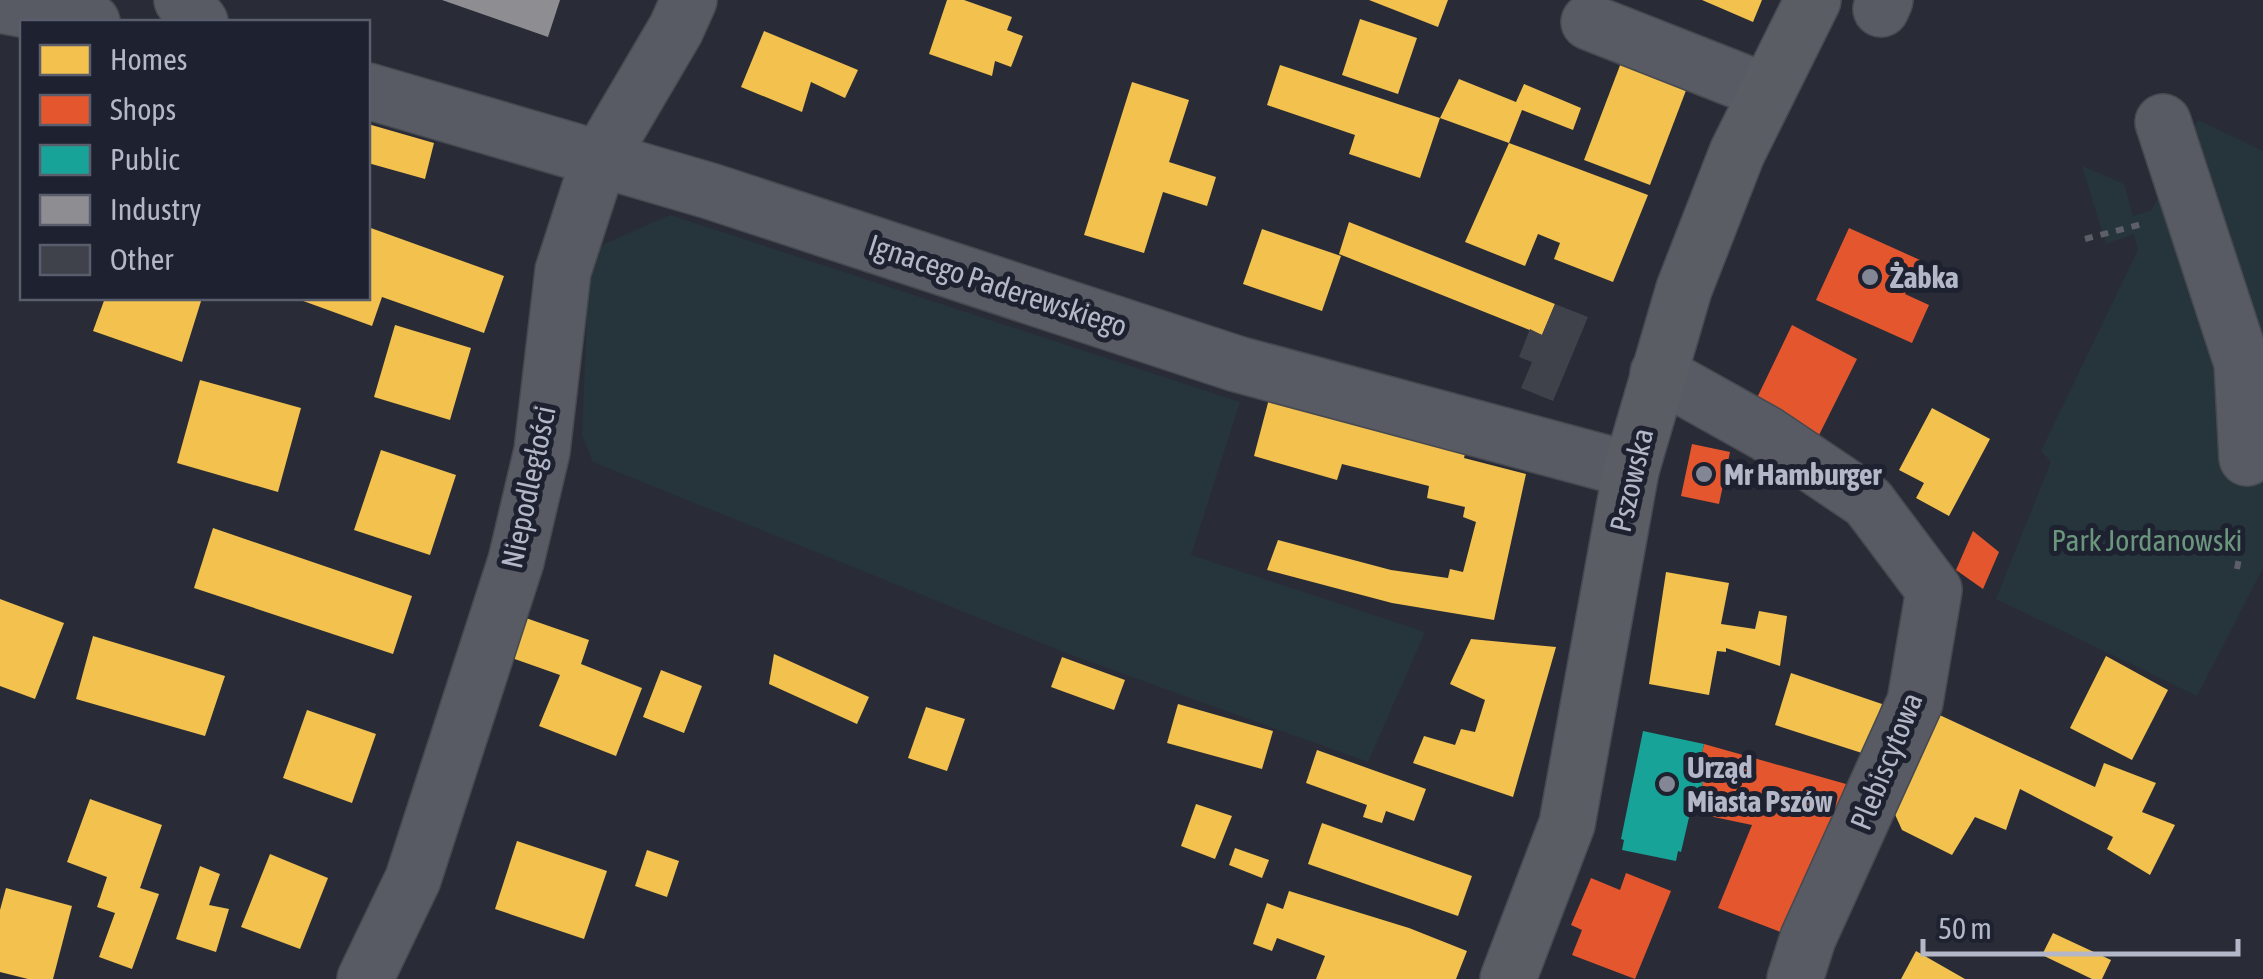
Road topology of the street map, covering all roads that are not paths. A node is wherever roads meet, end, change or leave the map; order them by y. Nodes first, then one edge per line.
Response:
1 (182, 0) edge
2 (688, 0) edge
3 (1813, 0) edge
4 (0, 4) edge
5 (82, 20) edge
6 (198, 20) edge
7 (1589, 22) dead end
8 (370, 92) edge
9 (1767, 92) junction
10 (2163, 122) dead end
11 (598, 160) junction
12 (1658, 373) junction
13 (2247, 458) dead end
14 (1631, 470) junction
15 (365, 979) edge
16 (1508, 979) edge
17 (1795, 979) edge

1 - 6 street
2 - 11 street, Niepodległości
3 - 9 main road, Pszowska
4 - 5 street
7 - 9 street
8 - 11 street, Ignacego Paderewskiego
9 - 12 main road, Pszowska
10 - 13 street
11 - 14 street, Ignacego Paderewskiego
11 - 15 street, Niepodległości
12 - 14 main road, Pszowska
12 - 17 street, Plebiscytowa
14 - 16 main road, Pszowska

